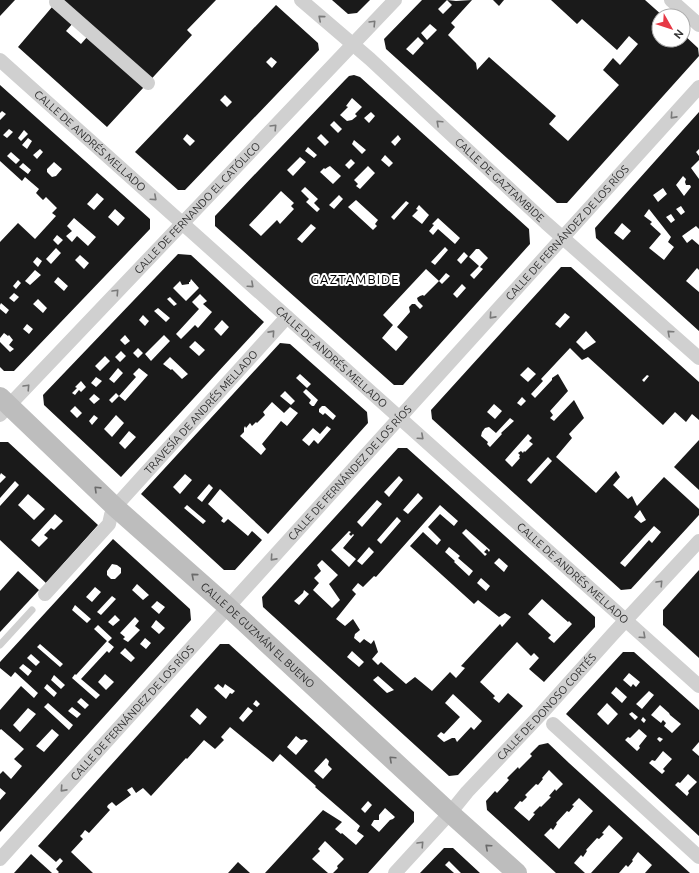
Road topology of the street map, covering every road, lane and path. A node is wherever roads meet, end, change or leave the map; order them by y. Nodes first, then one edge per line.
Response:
1 (301, 0) edge
2 (395, 0) edge
3 (671, 0) edge
4 (56, 2) dead end
5 (699, 25) edge
6 (352, 44) junction
7 (0, 60) edge
8 (148, 83) dead end
9 (699, 87) edge
10 (182, 223) junction
11 (563, 238) junction
12 (287, 317) junction
13 (699, 358) edge
14 (3, 406) edge
15 (400, 418) junction
16 (115, 507) junction
17 (699, 541) edge
18 (45, 594) dead end
19 (228, 607) junction
20 (32, 610) dead end
21 (626, 620) junction
22 (0, 645) edge
23 (699, 686) edge
24 (553, 724) dead end
25 (450, 813) junction
26 (699, 857) edge
27 (0, 859) edge
28 (395, 873) edge
29 (517, 873) edge

6 -> 1 street, CALLE DE GAZTAMBIDE
6 -> 2 street, CALLE DE FERNANDO EL CATÓLICO
3 - 5 street
4 - 8 street
10 -> 6 street, CALLE DE FERNANDO EL CATÓLICO
11 -> 6 street, CALLE DE GAZTAMBIDE
7 -> 10 street, CALLE DE ANDRÉS MELLADO
9 -> 11 street, CALLE DE FERNÁNDEZ DE LOS RÍOS
10 -> 12 street, CALLE DE ANDRÉS MELLADO
14 -> 10 street, CALLE DE FERNANDO EL CATÓLICO
13 -> 11 street, CALLE DE GAZTAMBIDE
11 -> 15 street, CALLE DE FERNÁNDEZ DE LOS RÍOS
12 - 15 street, CALLE DE ANDRÉS MELLADO
16 -> 12 street, TRAVESÍA DE ANDRÉS MELLADO
16 -> 14 street, CALLE DE GUZMÁN EL BUENO
15 -> 19 street, CALLE DE FERNÁNDEZ DE LOS RÍOS
15 -> 21 street, CALLE DE ANDRÉS MELLADO
16 - 18 street
19 -> 16 street, CALLE DE GUZMÁN EL BUENO
21 -> 17 street, CALLE DE DONOSO CORTÉS
25 -> 19 street, CALLE DE GUZMÁN EL BUENO
19 -> 27 street, CALLE DE FERNÁNDEZ DE LOS RÍOS
20 - 22 lane
21 -> 23 street, CALLE DE ANDRÉS MELLADO
21 - 25 street, CALLE DE DONOSO CORTÉS
24 - 26 street, CALLE DE DONOSO CORTÉS
28 -> 25 street, CALLE DE DONOSO CORTÉS
29 -> 25 street, CALLE DE GUZMÁN EL BUENO

